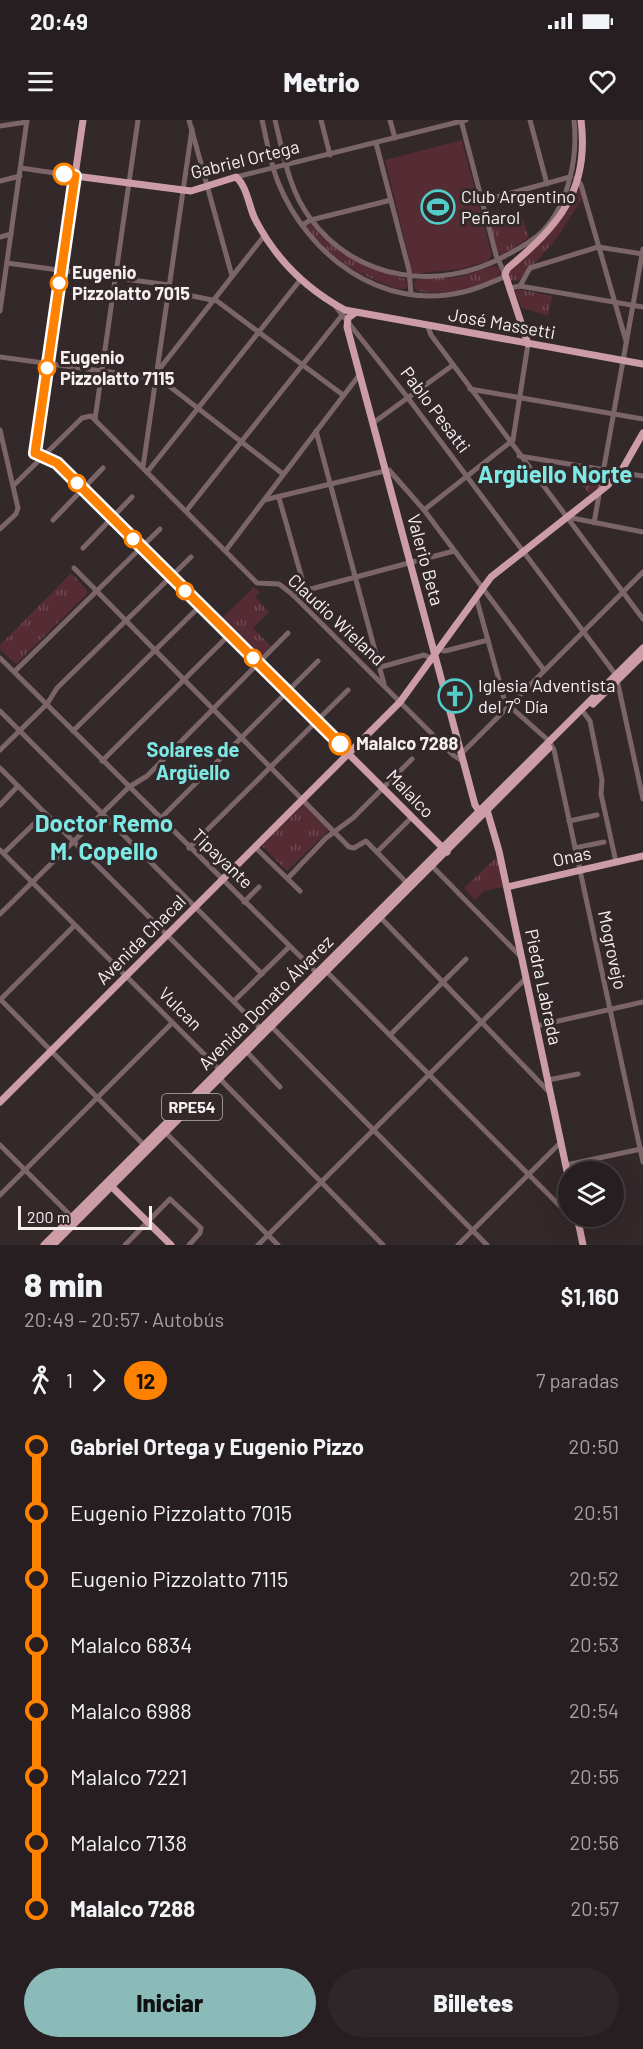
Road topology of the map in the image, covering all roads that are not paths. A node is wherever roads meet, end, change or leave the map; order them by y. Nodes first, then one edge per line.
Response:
1 (83, 120) edge
2 (138, 120) edge
3 (189, 120) edge
4 (262, 120) edge
5 (275, 120) edge
6 (321, 120) edge
7 (390, 120) edge
8 (462, 120) edge
9 (530, 120) edge
10 (574, 120) edge
11 (581, 120) edge
12 (18, 121) edge
13 (27, 121) edge
14 (0, 126) edge
15 (192, 129) junction
16 (395, 138) junction
17 (376, 143) junction
18 (330, 155) junction
19 (286, 165) junction
20 (21, 168) junction
21 (274, 168) junction
22 (20, 176) junction
23 (75, 176) junction
24 (236, 177) junction
25 (574, 177) junction
26 (0, 181) edge
27 (129, 183) junction
28 (547, 183) junction
29 (206, 186) junction
30 (183, 190) junction
31 (392, 200) junction
32 (482, 201) junction
33 (311, 220) junction
34 (302, 225) junction
35 (11, 234) junction
36 (264, 236) junction
37 (0, 237) edge
38 (598, 247) junction
39 (643, 252) edge
40 (498, 260) junction
41 (7, 263) junction
42 (62, 270) junction
43 (506, 275) junction
44 (232, 276) junction
45 (410, 277) junction
46 (115, 278) junction
47 (301, 279) junction
48 (520, 286) junction
49 (169, 288) junction
50 (510, 288) junction
51 (1, 292) edge
52 (411, 294) junction
53 (214, 300) junction
54 (615, 302) junction
55 (333, 303) junction
56 (633, 305) junction
57 (643, 307) edge
58 (0, 312) edge
59 (355, 313) junction
60 (345, 317) junction
61 (428, 327) junction
62 (259, 331) junction
63 (626, 342) junction
64 (528, 344) junction
65 (0, 357) edge
66 (623, 361) junction
67 (48, 363) junction
68 (453, 364) junction
69 (643, 364) edge
70 (303, 365) junction
71 (102, 370) junction
72 (360, 374) junction
73 (156, 375) junction
74 (470, 389) junction
75 (343, 395) junction
76 (408, 398) junction
77 (520, 398) junction
78 (198, 409) junction
79 (613, 413) junction
80 (95, 419) junction
81 (643, 419) edge
82 (373, 423) junction
83 (0, 430) edge
84 (316, 431) junction
85 (643, 433) edge
86 (241, 442) junction
87 (510, 443) junction
88 (35, 448) junction
89 (44, 456) junction
90 (519, 456) junction
91 (31, 468) junction
92 (103, 468) dead end
93 (385, 468) junction
94 (145, 469) junction
95 (603, 470) junction
96 (619, 472) junction
97 (283, 474) junction
98 (643, 476) edge
99 (466, 477) junction
100 (332, 483) junction
101 (14, 485) junction
102 (83, 490) junction
103 (601, 491) junction
104 (132, 497) dead end
105 (279, 498) junction
106 (264, 500) junction
107 (187, 510) junction
108 (424, 510) junction
109 (566, 516) junction
110 (111, 518) junction
111 (53, 520) dead end
112 (594, 523) junction
113 (0, 529) edge
114 (160, 529) dead end
115 (643, 532) edge
116 (141, 547) junction
117 (82, 548) dead end
118 (226, 549) junction
119 (454, 551) junction
120 (522, 551) junction
121 (191, 557) dead end
122 (410, 562) junction
123 (74, 568) dead end
124 (643, 572) edge
125 (171, 576) junction
126 (357, 576) junction
127 (482, 588) junction
128 (305, 589) junction
129 (96, 591) junction
130 (622, 592) junction
131 (292, 594) junction
132 (476, 597) junction
133 (200, 606) junction
134 (643, 619) edge
135 (126, 621) junction
136 (582, 632) junction
137 (288, 633) dead end
138 (229, 635) junction
139 (488, 640) junction
140 (643, 648) edge
141 (155, 651) junction
142 (434, 653) junction
143 (643, 656) edge
144 (0, 658) edge
145 (318, 661) dead end
146 (258, 664) junction
147 (381, 667) junction
148 (544, 670) junction
149 (14, 672) junction
150 (617, 677) junction
151 (184, 680) junction
152 (384, 686) junction
153 (348, 690) dead end
154 (287, 692) junction
155 (400, 702) junction
156 (47, 704) junction
157 (508, 706) junction
158 (212, 709) junction
159 (0, 711) edge
160 (584, 713) junction
161 (317, 722) junction
162 (20, 731) junction
163 (73, 731) junction
164 (241, 739) junction
165 (551, 743) junction
166 (0, 750) edge
167 (350, 753) junction
168 (462, 753) junction
169 (412, 759) dead end
170 (102, 761) junction
171 (464, 762) junction
172 (0, 768) edge
173 (271, 769) junction
174 (18, 786) junction
175 (129, 787) junction
176 (383, 788) junction
177 (643, 799) edge
178 (303, 800) junction
179 (0, 805) edge
180 (484, 812) junction
181 (45, 813) junction
182 (102, 813) junction
183 (597, 815) dead end
184 (411, 818) junction
185 (160, 819) junction
186 (569, 821) junction
187 (333, 831) junction
188 (72, 840) junction
189 (604, 842) dead end
190 (189, 848) junction
191 (255, 848) junction
192 (574, 848) junction
193 (445, 850) junction
194 (2, 852) edge
195 (377, 852) junction
196 (643, 856) edge
197 (616, 862) junction
198 (431, 865) junction
199 (580, 870) junction
200 (288, 878) junction
201 (222, 880) junction
202 (31, 882) junction
203 (408, 884) junction
204 (507, 886) junction
205 (260, 887) dead end
206 (300, 891) dead end
207 (244, 902) junction
208 (196, 906) junction
209 (0, 914) edge
210 (379, 917) junction
211 (74, 926) junction
212 (166, 935) junction
213 (289, 947) junction
214 (522, 958) junction
215 (466, 959) dead end
216 (326, 970) junction
217 (262, 974) junction
218 (125, 976) junction
219 (320, 976) junction
220 (526, 978) junction
221 (442, 982) junction
222 (0, 999) edge
223 (234, 1001) junction
224 (643, 1002) edge
225 (610, 1009) junction
226 (481, 1022) junction
227 (172, 1023) junction
228 (270, 1025) junction
229 (536, 1026) junction
230 (261, 1029) junction
231 (390, 1035) junction
232 (51, 1050) junction
233 (247, 1052) junction
234 (220, 1074) junction
235 (578, 1074) dead end
236 (429, 1075) junction
237 (548, 1080) junction
238 (280, 1087) dead end
239 (551, 1094) junction
240 (98, 1097) junction
241 (0, 1102) edge
242 (373, 1130) junction
243 (166, 1132) junction
244 (561, 1142) junction
245 (0, 1145) edge
246 (144, 1145) junction
247 (642, 1149) edge
248 (565, 1161) edge
249 (585, 1161) edge
250 (643, 1162) edge
251 (25, 1170) junction
252 (528, 1175) junction
253 (321, 1182) junction
254 (109, 1184) junction
255 (0, 1195) edge
256 (558, 1204) edge
257 (75, 1219) junction
258 (147, 1221) junction
259 (579, 1227) edge
260 (473, 1230) junction
261 (268, 1235) junction
262 (57, 1243) edge
263 (44, 1245) edge
264 (125, 1245) edge
265 (171, 1245) edge
266 (189, 1245) edge
267 (258, 1245) edge
268 (278, 1245) edge
269 (383, 1245) edge
270 (458, 1245) edge
271 (487, 1245) edge
272 (583, 1245) edge

1 - 23 main road
2 - 27 street
3 - 15 street
4 - 21 street
5 - 19 street
6 - 18 street
7 - 16 street
8 - 16 street, Gabriel Ortega
8 - 32 street
9 - 28 street
10 - 25 street
11 - 25 main road
12 - 13 street
12 - 14 street
13 - 20 street
15 - 29 street
15 - 30 street
16 - 17 street, Gabriel Ortega
17 - 18 street, Gabriel Ortega
17 - 31 street
18 - 19 street, Gabriel Ortega
19 - 21 street, Gabriel Ortega
19 - 33 street
20 - 22 street
20 - 23 street, Gabriel Ortega
21 - 24 street, Gabriel Ortega
21 - 34 street
22 - 26 street
22 - 35 street
23 - 27 main road, Gabriel Ortega
23 - 42 main road
24 - 29 main road, Gabriel Ortega
24 - 36 main road, Pablo Pesatti
25 - 28 street
25 - 38 street
25 - 40 street
25 - 43 main road
27 - 30 main road, Gabriel Ortega
27 - 46 street
28 - 32 street
29 - 30 main road, Gabriel Ortega
29 - 44 street
30 - 49 street
31 - 33 street
31 - 45 street
32 - 40 street
33 - 34 street
33 - 45 street
34 - 52 street
35 - 37 street
35 - 41 street
36 - 44 street
36 - 47 main road, Pablo Pesatti
38 - 39 street
38 - 48 street
38 - 54 street
39 - 56 street
40 - 43 street
40 - 45 street
41 - 42 street
41 - 51 street
42 - 46 street
42 - 67 main road
43 - 50 main road
43 - 52 street
44 - 53 street
45 - 52 street
46 - 49 street
46 - 71 street
47 - 55 main road, Pablo Pesatti
47 - 62 street
48 - 50 street
48 - 54 street
49 - 53 street
49 - 73 street
50 - 64 main road
51 - 58 street
53 - 62 street
53 - 73 street
54 - 56 street
54 - 63 street
55 - 59 main road, Pablo Pesatti
55 - 60 street, Pablo Pesatti
56 - 57 street
56 - 63 street
59 - 60 main road
59 - 61 main road, José Massetti
60 - 70 street
60 - 72 main road, Valerio Beta
60 - 76 street, Pablo Pesatti
61 - 64 main road, José Massetti
61 - 68 street
62 - 70 street
62 - 78 street
63 - 66 street
64 - 66 main road, José Massetti
64 - 77 street
65 - 67 street
66 - 69 main road, José Massetti
66 - 79 street
67 - 71 street
67 - 88 main road
68 - 74 street
68 - 76 street
70 - 75 street
70 - 86 street
71 - 73 street
71 - 80 street
72 - 75 street
72 - 82 main road, Valerio Beta
73 - 78 street
73 - 94 street
74 - 77 street
74 - 87 street
75 - 84 street
76 - 82 street
76 - 99 street, Pablo Pesatti
77 - 79 street
77 - 87 street
78 - 86 street
78 - 94 street
79 - 81 street
79 - 95 street
80 - 89 street
80 - 94 street, Claudio Wieland
82 - 93 main road, Valerio Beta
83 - 101 street
84 - 97 street
84 - 100 street
85 - 96 main road, Avenida Chacal
86 - 97 street
86 - 107 street
87 - 90 street
87 - 99 street
88 - 89 main road, Malalco
88 - 91 street
89 - 91 street
89 - 102 main road, Malalco
90 - 95 street
90 - 109 street
91 - 101 street
92 - 102 street
93 - 100 street
93 - 108 street
93 - 122 main road, Valerio Beta
94 - 107 street, Claudio Wieland
95 - 96 street
95 - 103 street
96 - 98 street
96 - 103 main road, Avenida Chacal
97 - 106 street
99 - 108 street
99 - 120 street, Pablo Pesatti
100 - 105 street
100 - 126 street
101 - 113 street
102 - 110 main road, Malalco
102 - 111 street
103 - 109 main road, Avenida Chacal
103 - 112 street
104 - 110 street
105 - 106 street
105 - 128 street
106 - 118 street
107 - 118 street, Claudio Wieland
108 - 119 street
109 - 112 street
109 - 120 main road, Avenida Chacal
109 - 130 street
110 - 116 main road, Malalco
110 - 117 street
112 - 115 street
114 - 116 street
116 - 125 main road, Malalco
116 - 129 street
118 - 131 street, Claudio Wieland
119 - 122 street
119 - 127 street
120 - 127 main road, Avenida Chacal
120 - 136 street, Pablo Pesatti
121 - 125 street
122 - 126 street
122 - 142 main road, Valerio Beta
123 - 129 street
124 - 130 street
125 - 133 main road, Malalco
125 - 135 street
126 - 128 street
126 - 147 street
127 - 132 main road, Avenida Chacal
127 - 148 street
128 - 131 street
129 - 135 street
129 - 149 street
130 - 134 street
130 - 136 street
131 - 152 street, Claudio Wieland
132 - 139 street
132 - 142 main road, Avenida Chacal
133 - 138 main road, Malalco
133 - 141 street
135 - 141 street
135 - 156 street
136 - 148 street
136 - 150 street, Pablo Pesatti
137 - 146 street
138 - 146 main road, Malalco
138 - 151 street
139 - 142 street
139 - 157 street
140 - 150 main road, Avenida Donato Álvarez / RPE54
141 - 151 street
141 - 163 street
142 - 147 street
142 - 155 main road, Avenida Chacal
142 - 168 main road, Valerio Beta
143 - 150 main road, Avenida Donato Álvarez / RPE54
144 - 149 street, Tipayante
145 - 154 street
146 - 154 main road, Malalco
146 - 158 street
147 - 152 street
148 - 157 street
149 - 156 street, Tipayante
150 - 160 main road, Avenida Donato Álvarez / RPE54
150 - 165 main road, Avenida Donato Álvarez / RPE54
150 - 177 street
151 - 158 street
151 - 170 street
152 - 155 street, Claudio Wieland
153 - 161 street
154 - 161 main road, Malalco
154 - 164 street
155 - 167 main road, Avenida Chacal
155 - 171 street, Claudio Wieland
156 - 162 street
156 - 163 street, Tipayante
157 - 165 street
157 - 168 street
158 - 164 street
158 - 175 street
159 - 162 street
160 - 165 main road, Avenida Donato Álvarez / RPE54
160 - 197 street
161 - 167 main road, Malalco
161 - 173 street
162 - 166 street
162 - 182 street
163 - 170 street, Tipayante
164 - 173 street
164 - 185 street
165 - 180 main road, Avenida Donato Álvarez / RPE54
165 - 186 street, Mogrovejo
167 - 176 main road, Malalco
167 - 178 main road, Avenida Chacal
168 - 171 main road, Valerio Beta
169 - 176 street
170 - 175 street, Tipayante
171 - 180 main road, Valerio Beta
172 - 174 street
173 - 178 street
173 - 190 street
174 - 179 street
174 - 181 street
175 - 182 street
175 - 185 street, Tipayante
176 - 184 main road, Malalco
176 - 187 street
178 - 187 street
178 - 191 main road, Avenida Chacal
180 - 193 main road, Avenida Donato Álvarez / RPE54
180 - 204 main road, Piedra Labrada
181 - 188 street
181 - 194 street
182 - 188 street
182 - 208 street
183 - 186 street
184 - 193 main road, Malalco
184 - 195 street
185 - 190 street, Tipayante
186 - 192 street, Mogrovejo
187 - 195 street
187 - 200 street
188 - 202 street
188 - 212 street
189 - 192 street
190 - 201 street, Tipayante
191 - 200 street
191 - 201 main road, Avenida Chacal
192 - 199 street, Mogrovejo
193 - 198 main road, Avenida Donato Álvarez / RPE54
194 - 202 street, Vulcan
195 - 203 street
196 - 197 main road, Onas
197 - 199 main road, Onas
198 - 203 main road, Avenida Donato Álvarez / RPE54
198 - 210 main road, Avenida Donato Álvarez / RPE54
198 - 214 street
199 - 204 main road, Onas
199 - 225 street, Mogrovejo
200 - 206 street
201 - 207 street, Tipayante
201 - 208 main road, Avenida Chacal
202 - 209 street
202 - 211 street, Vulcan
203 - 210 main road, Avenida Donato Álvarez / RPE54
204 - 214 main road, Piedra Labrada
205 - 207 street
207 - 213 street, Tipayante
208 - 212 main road, Avenida Chacal
208 - 217 street
210 - 216 main road, Avenida Donato Álvarez / RPE54
210 - 221 street
211 - 218 street, Vulcan
211 - 222 street
212 - 218 main road, Avenida Chacal
212 - 223 street
213 - 217 street
213 - 219 street, Tipayante
214 - 220 main road, Piedra Labrada
215 - 221 street
216 - 219 main road, Avenida Donato Álvarez / RPE54
216 - 231 street
217 - 223 street
218 - 227 street, Vulcan
218 - 232 main road, Avenida Chacal
219 - 228 main road, Avenida Donato Álvarez / RPE54
220 - 226 street
220 - 229 main road, Piedra Labrada
221 - 226 street
221 - 231 street
222 - 232 street
223 - 230 street
224 - 225 street
225 - 229 street
225 - 247 street, Mogrovejo
226 - 236 street
226 - 239 street
227 - 234 street, Vulcan
227 - 240 street
228 - 230 main road, Avenida Donato Álvarez / RPE54
228 - 233 main road, Avenida Donato Álvarez / RPE54
228 - 242 street
229 - 237 main road, Piedra Labrada
230 - 234 main road, Avenida Donato Álvarez / RPE54
231 - 236 street
232 - 240 street
232 - 241 main road, Avenida Chacal
233 - 234 main road, Avenida Donato Álvarez / RPE54
233 - 238 street
234 - 243 main road, Avenida Donato Álvarez / RPE54
234 - 246 main road, Avenida Donato Álvarez / RPE54
234 - 253 street, Vulcan
235 - 237 street
236 - 242 street
236 - 252 street
237 - 239 main road, Piedra Labrada
239 - 244 main road, Piedra Labrada
240 - 246 street
240 - 251 street
242 - 253 street
242 - 260 street
243 - 254 main road, Avenida Donato Álvarez / RPE54
243 - 261 street
244 - 248 main road, Piedra Labrada
244 - 252 street
245 - 251 street
246 - 254 main road, Avenida Donato Álvarez / RPE54
247 - 249 street
247 - 250 street, Mogrovejo
251 - 255 street
251 - 257 street
252 - 256 street
252 - 260 street
253 - 261 street
253 - 269 street, Vulcan
254 - 257 main road, Avenida Donato Álvarez / RPE54
254 - 258 main road
257 - 262 main road, Avenida Donato Álvarez / RPE54
257 - 263 main road, Avenida Donato Álvarez / RPE54
258 - 264 street
258 - 265 main road
258 - 266 street
259 - 272 main road
260 - 270 street
260 - 271 street
261 - 267 street
261 - 268 street

